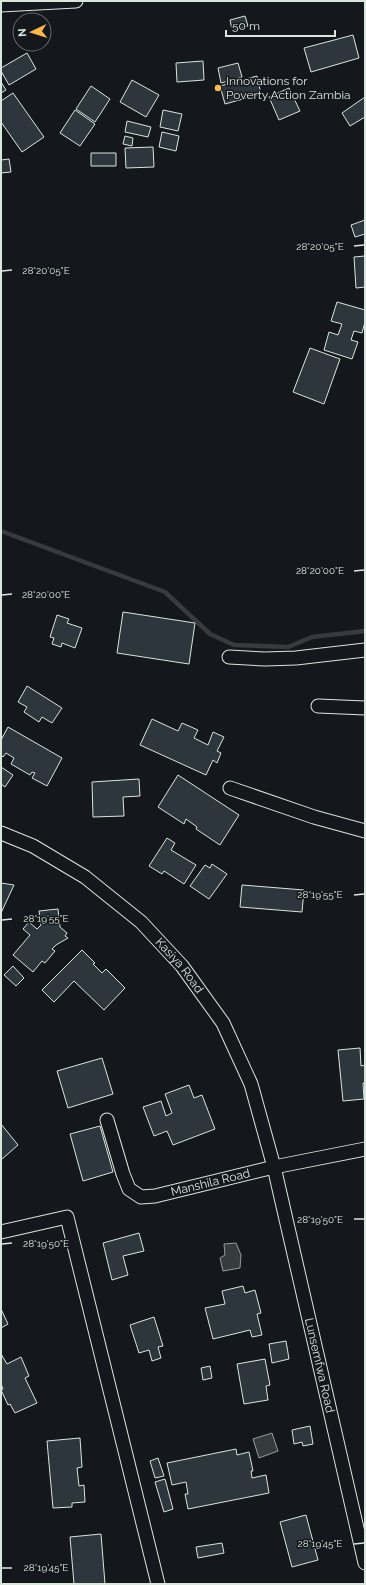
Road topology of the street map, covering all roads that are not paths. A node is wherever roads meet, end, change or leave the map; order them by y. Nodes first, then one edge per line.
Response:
1 (76, 1) edge
2 (1, 5) edge
3 (365, 650) edge
4 (229, 657) dead end
5 (318, 706) dead end
6 (365, 708) edge
7 (230, 788) dead end
8 (365, 831) edge
9 (1, 833) edge
10 (107, 1120) dead end
11 (365, 1149) edge
12 (274, 1167) junction
13 (1, 1232) edge
14 (365, 1563) edge
15 (158, 1584) edge

1 - 2 street
3 - 4 street
5 - 6 street
7 - 8 street
9 - 12 street, Kasiya Road
10 - 12 street, Manshila Road
11 - 12 street, Manshila Road
12 - 14 street, Lunsemfwa Road
13 - 15 street

